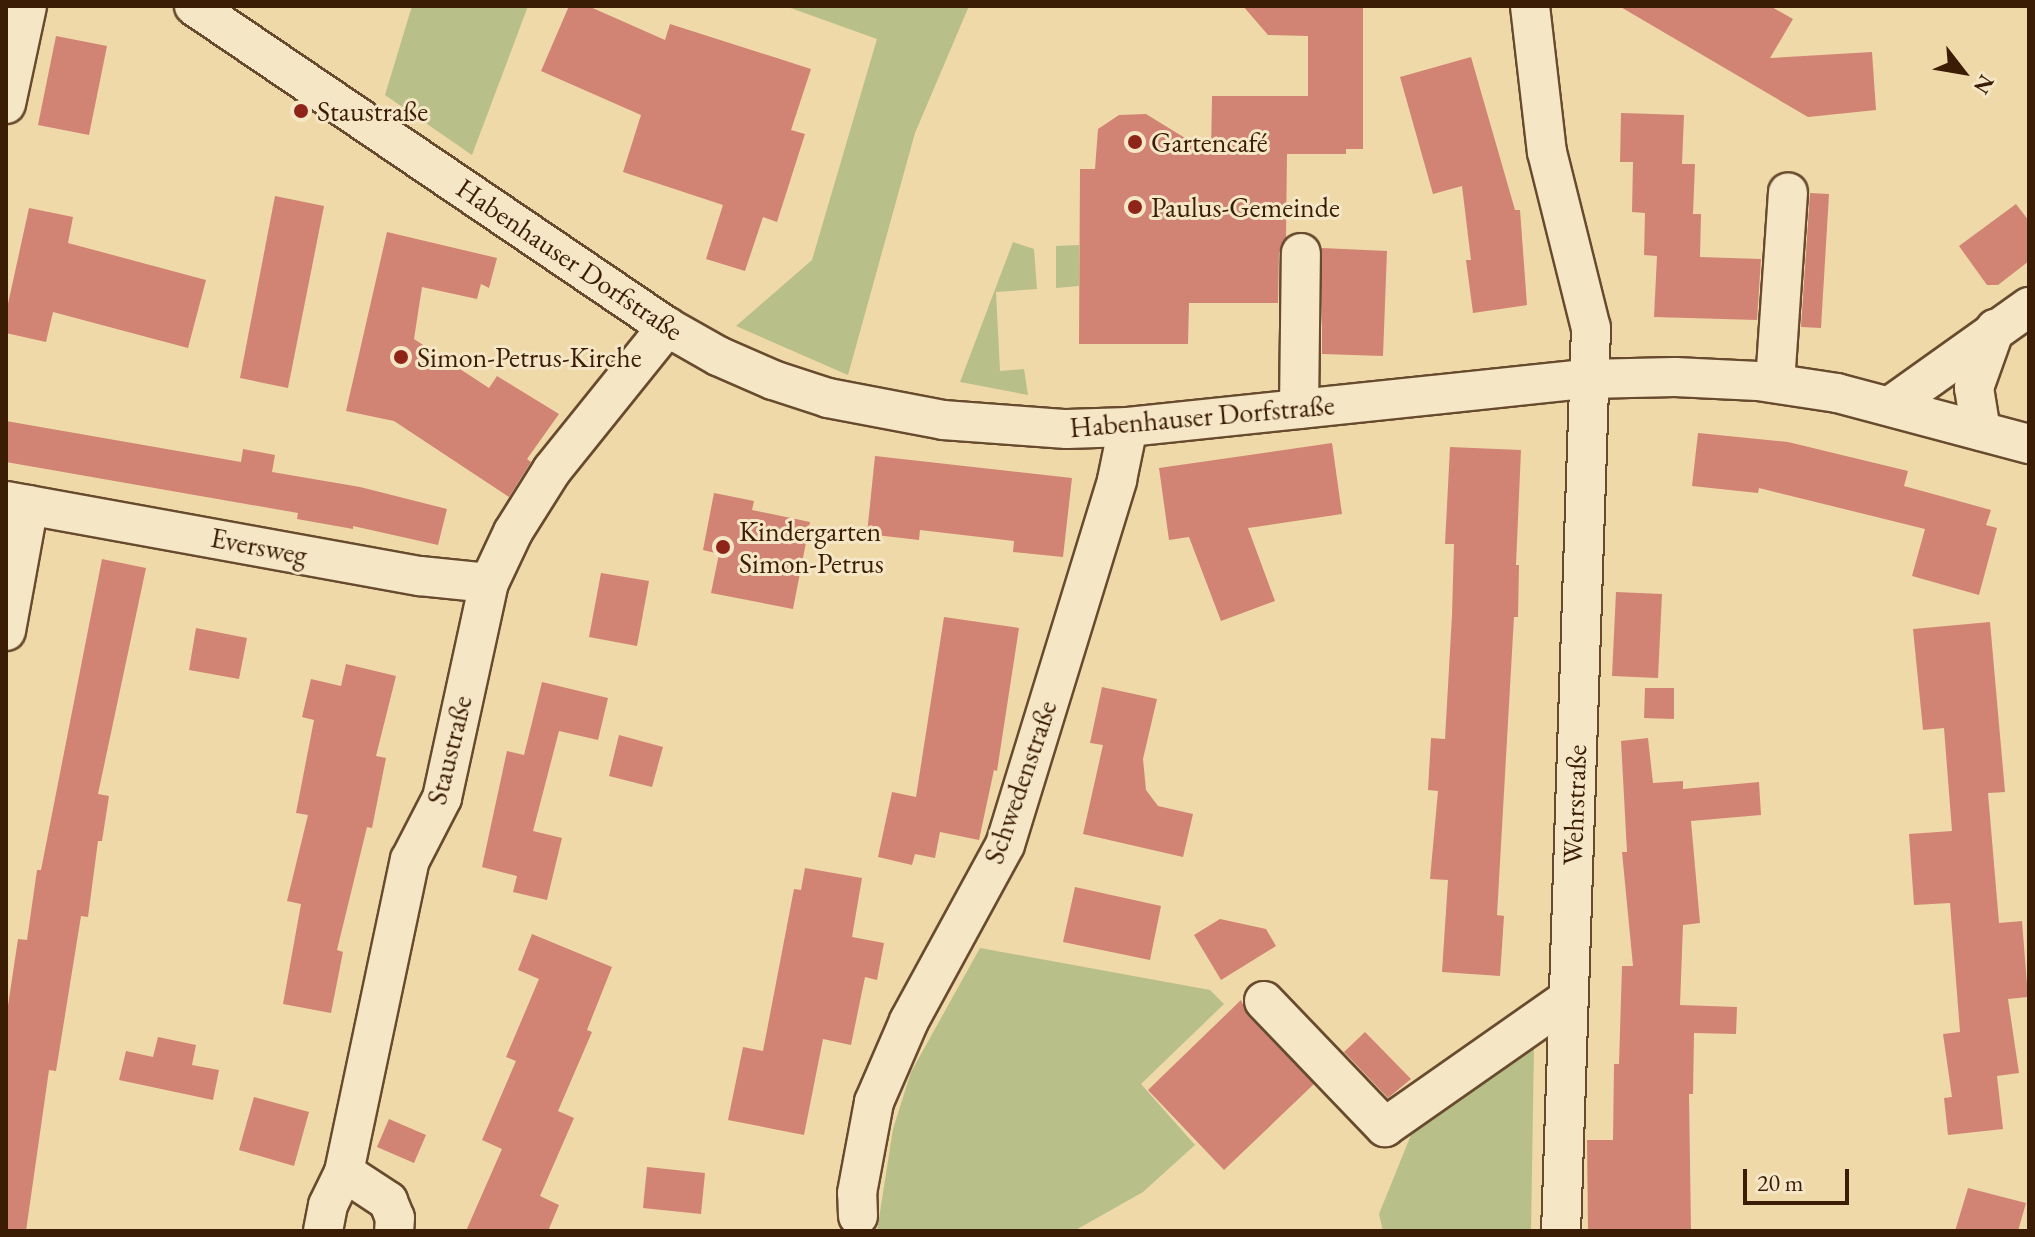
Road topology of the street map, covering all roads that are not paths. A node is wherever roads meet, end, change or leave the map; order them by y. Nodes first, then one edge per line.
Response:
1 (27, 6) edge
2 (194, 6) edge
3 (1530, 6) edge
4 (6, 104) edge
5 (1788, 192) dead end
6 (1301, 253) dead end
7 (2029, 307) edge
8 (667, 327) junction
9 (1995, 329) junction
10 (1587, 379) junction
11 (1775, 383) junction
12 (1890, 406) junction
13 (1299, 409) junction
14 (1128, 427) junction
15 (1981, 431) junction
16 (2029, 444) edge
17 (18, 503) edge
18 (489, 583) junction
19 (6, 631) edge
20 (1568, 999) junction
21 (1264, 1001) dead end
22 (344, 1172) junction
23 (858, 1216) dead end
24 (323, 1231) edge
25 (394, 1231) edge
26 (1561, 1231) edge

1 - 4 street
2 - 8 street, Habenhauser Dorfstraße
3 - 10 street, Wehrstraße
5 - 11 street
6 - 13 street
7 - 9 street
8 - 14 street, Habenhauser Dorfstraße
8 - 18 street, Staustraße
9 - 12 street
9 - 15 street
10 - 11 street, Habenhauser Dorfstraße
10 - 13 street, Habenhauser Dorfstraße
10 - 20 street, Wehrstraße
11 - 12 street, Habenhauser Dorfstraße
12 - 15 street, Habenhauser Dorfstraße
13 - 14 street, Habenhauser Dorfstraße
14 - 23 street, Schwedenstraße
15 - 16 street, Habenhauser Dorfstraße
17 - 18 street, Eversweg
17 - 19 street, Eversweg
18 - 22 street, Staustraße
20 - 21 street
20 - 26 street, Wehrstraße
22 - 24 street, Staustraße
22 - 25 street

